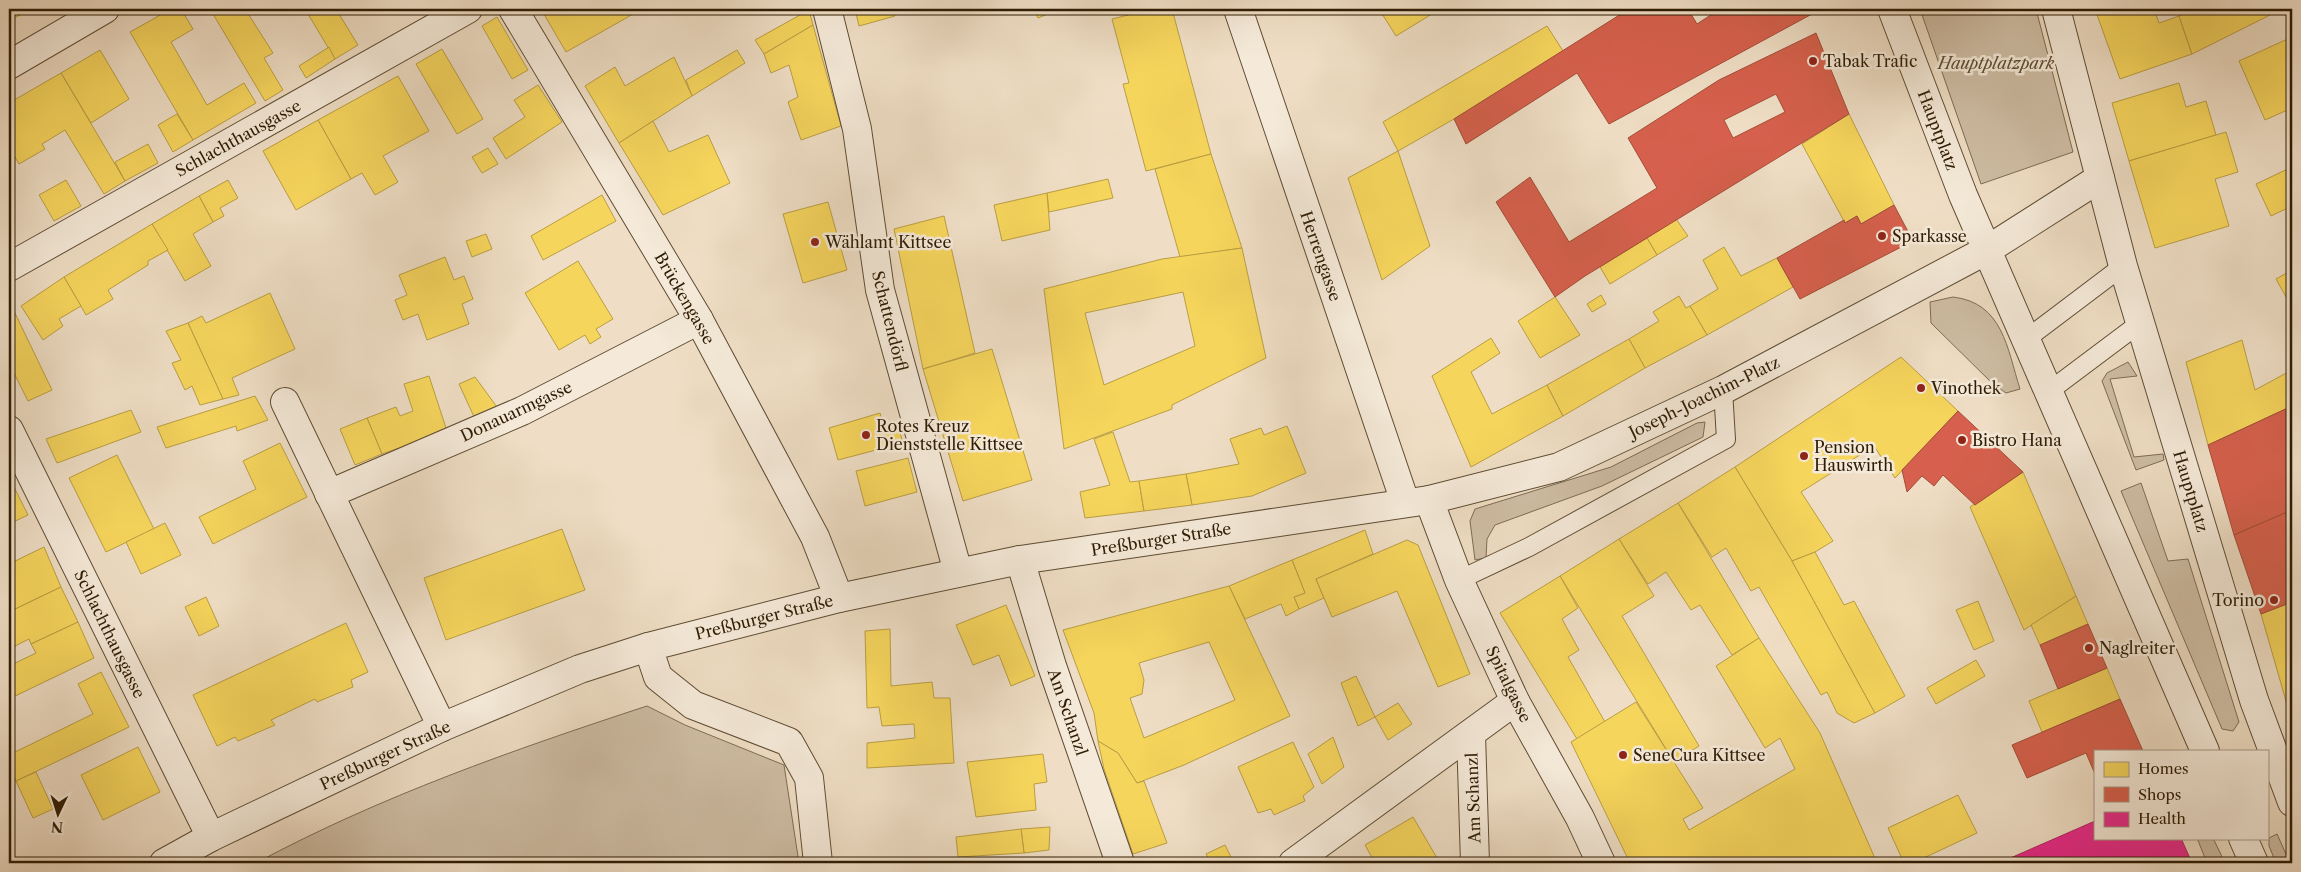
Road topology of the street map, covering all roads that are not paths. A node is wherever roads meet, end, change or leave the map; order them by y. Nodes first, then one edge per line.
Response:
1 (105, 9) edge
2 (468, 9) edge
3 (513, 9) edge
4 (827, 9) edge
5 (1238, 9) edge
6 (1892, 9) edge
7 (2056, 9) edge
8 (9, 65) edge
9 (2100, 178) junction
10 (1987, 250) junction
11 (2123, 266) junction
12 (9, 267) edge
13 (699, 320) junction
14 (2140, 323) junction
15 (2025, 340) junction
16 (1723, 390) junction
17 (2048, 392) junction
18 (285, 402) dead end
19 (9, 430) edge
20 (329, 494) junction
21 (1417, 501) junction
22 (1020, 560) junction
23 (958, 572) junction
24 (1459, 580) junction
25 (838, 598) junction
26 (648, 647) junction
27 (1515, 701) junction
28 (442, 727) junction
29 (1471, 734) junction
30 (2205, 750) edge
31 (2292, 802) edge
32 (212, 837) junction
33 (2245, 840) edge
34 (164, 863) edge
35 (818, 863) edge
36 (1120, 863) edge
37 (1293, 863) edge
38 (1475, 863) edge
39 (1601, 863) edge
40 (2254, 863) edge

1 - 8 street
2 - 12 street, Schlachthausgasse
3 - 13 street, Brückengasse
4 - 23 street, Schattendörfl
5 - 21 street, Herrengasse
6 - 10 street, Hauptplatz
7 - 9 street, Hauptplatz
9 - 10 street
9 - 11 street, Hauptplatz
10 - 15 street, Hauptplatz
10 - 16 street, Joseph-Joachim-Platz
11 - 14 street, Hauptplatz
11 - 15 lane
13 - 20 street, Donauarmgasse
13 - 25 street, Brückengasse
14 - 17 lane
14 - 31 street, Hauptplatz
15 - 17 street, Hauptplatz
16 - 21 street, Joseph-Joachim-Platz
16 - 24 lane
17 - 30 street, Hauptplatz
18 - 20 street
19 - 32 street, Schlachthausgasse
20 - 28 street
21 - 22 street, Preßburger Straße
21 - 24 street, Spitalgasse
22 - 23 street, Preßburger Straße
22 - 36 street, Am Schanzl
23 - 25 street, Preßburger Straße
24 - 27 street, Spitalgasse
25 - 26 street, Preßburger Straße
26 - 28 street, Preßburger Straße
26 - 35 street
27 - 29 street, Am Schanzl
27 - 39 street, Spitalgasse
28 - 32 street, Preßburger Straße
29 - 37 street, Am Schanzl
29 - 38 street, Am Schanzl
32 - 34 street, Preßburger Straße
33 - 40 street

